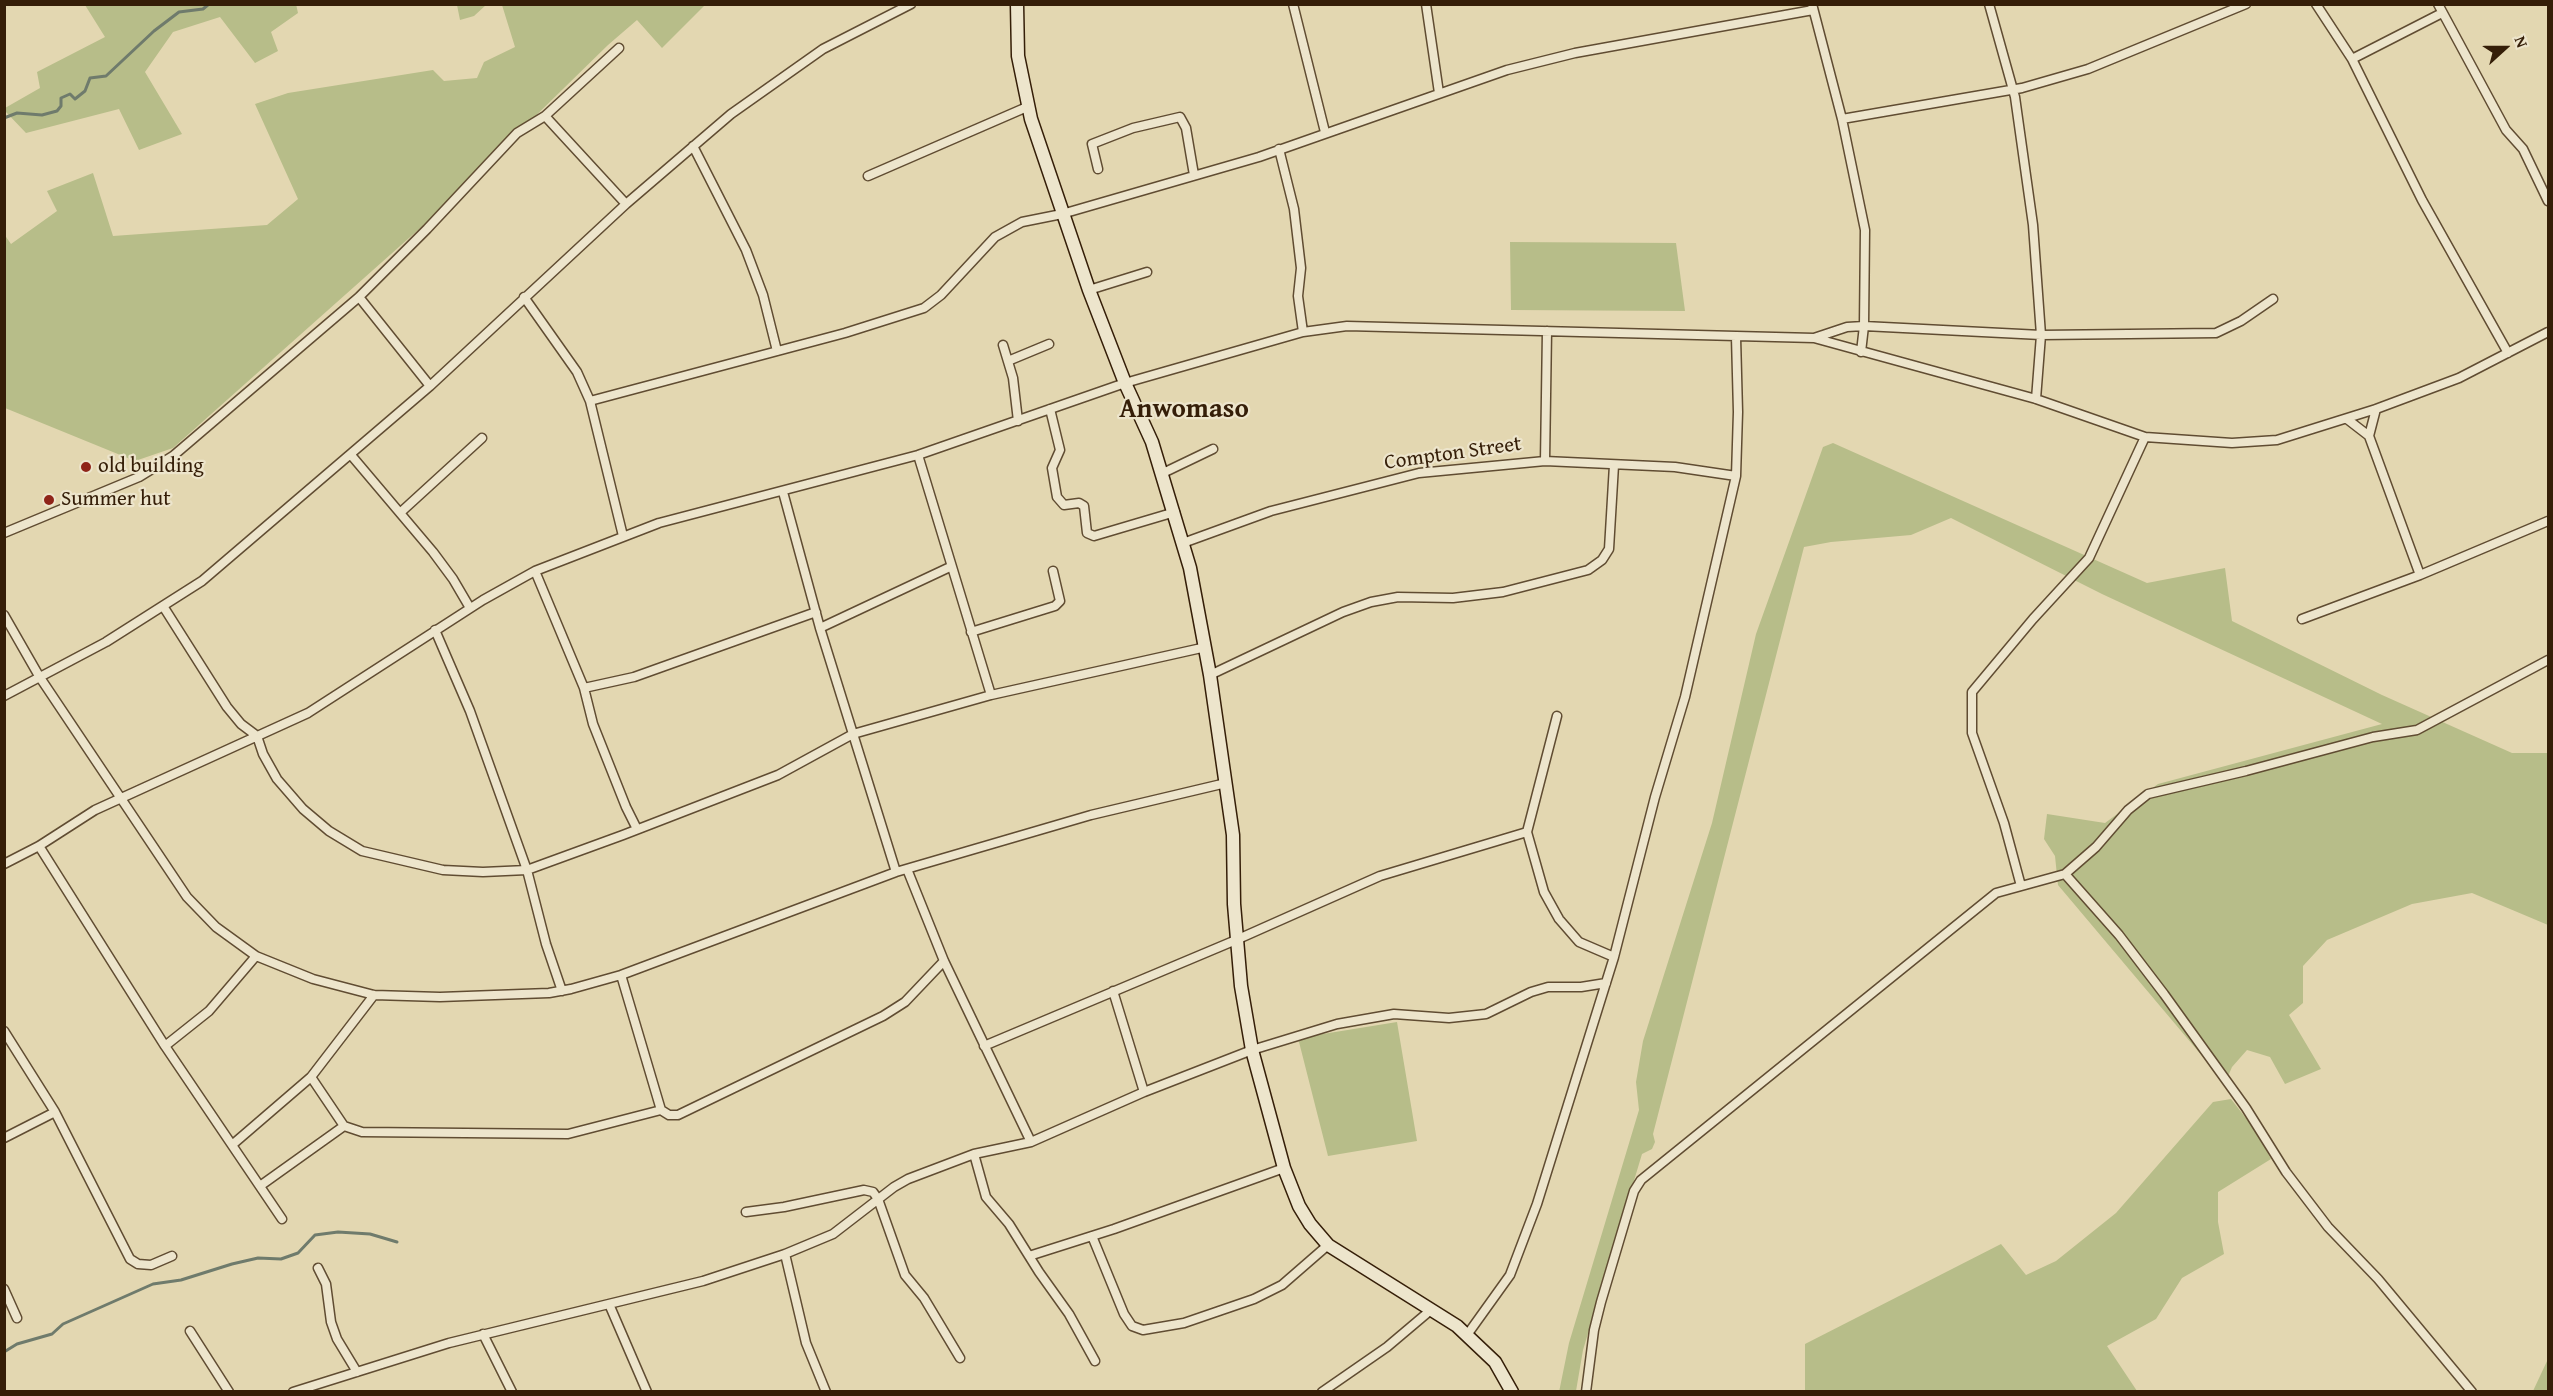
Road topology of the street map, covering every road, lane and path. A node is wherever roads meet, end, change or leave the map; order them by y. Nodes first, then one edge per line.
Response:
1 (911, 4) edge
2 (1017, 4) edge
3 (1293, 4) edge
4 (1426, 4) edge
5 (1989, 4) edge
6 (2246, 4) edge
7 (2316, 4) edge
8 (1812, 7) edge
9 (2440, 9) edge
10 (619, 48) dead end
11 (2352, 59) junction
12 (2013, 89) junction
13 (1439, 93) junction
14 (1027, 107) junction
15 (545, 116) junction
16 (1842, 119) junction
17 (1325, 132) junction
18 (693, 146) junction
19 (1279, 149) junction
20 (1098, 169) dead end
21 (1194, 175) junction
22 (868, 176) dead end
23 (2548, 201) edge
24 (626, 204) junction
25 (1062, 214) junction
26 (1147, 273) dead end
27 (1089, 290) junction
28 (359, 297) junction
29 (524, 297) junction
30 (2273, 299) dead end
31 (1864, 326) junction
32 (1547, 331) junction
33 (1303, 332) junction
34 (2548, 332) edge
35 (2041, 335) junction
36 (1736, 337) junction
37 (1814, 338) junction
38 (1049, 344) dead end
39 (1003, 345) dead end
40 (777, 351) junction
41 (1862, 352) junction
42 (2508, 353) junction
43 (1008, 361) junction
44 (1125, 384) junction
45 (430, 386) junction
46 (2036, 399) junction
47 (590, 401) junction
48 (2376, 409) junction
49 (1050, 410) junction
50 (2347, 419) junction
51 (1018, 421) junction
52 (2369, 436) junction
53 (2145, 437) junction
54 (482, 438) dead end
55 (1213, 448) dead end
56 (351, 455) junction
57 (918, 455) junction
58 (1545, 461) junction
59 (1614, 465) junction
60 (1162, 473) junction
61 (1736, 476) junction
62 (783, 492) junction
63 (1174, 512) junction
64 (401, 513) junction
65 (2548, 521) edge
66 (4, 533) edge
67 (623, 536) junction
68 (1183, 543) junction
69 (950, 567) junction
70 (535, 571) junction
71 (1053, 571) dead end
72 (2420, 575) junction
73 (163, 606) junction
74 (470, 608) junction
75 (816, 612) junction
76 (4, 615) edge
77 (2302, 619) dead end
78 (820, 628) junction
79 (435, 630) junction
80 (971, 632) junction
81 (1206, 647) junction
82 (2548, 660) edge
83 (1210, 675) junction
84 (39, 676) junction
85 (584, 688) junction
86 (991, 695) junction
87 (4, 696) edge
88 (1557, 716) dead end
89 (853, 734) junction
90 (257, 736) junction
91 (1226, 783) junction
92 (120, 800) junction
93 (637, 829) junction
94 (1527, 832) junction
95 (39, 846) junction
96 (4, 864) edge
97 (907, 869) junction
98 (527, 870) junction
99 (896, 872) junction
100 (2065, 874) junction
101 (2021, 886) junction
102 (1236, 940) junction
103 (256, 956) junction
104 (1614, 957) junction
105 (944, 961) junction
106 (621, 975) junction
107 (1606, 983) junction
108 (562, 991) junction
109 (1113, 991) junction
110 (374, 995) junction
111 (4, 1031) edge
112 (165, 1046) junction
113 (984, 1046) junction
114 (1252, 1050) junction
115 (311, 1077) junction
116 (1143, 1092) junction
117 (661, 1110) junction
118 (55, 1113) junction
119 (344, 1126) junction
120 (4, 1137) edge
121 (1031, 1142) junction
122 (232, 1145) junction
123 (974, 1154) junction
124 (1284, 1168) junction
125 (260, 1186) junction
126 (878, 1199) junction
127 (746, 1212) dead end
128 (282, 1219) dead end
129 (1092, 1236) junction
130 (1328, 1245) junction
131 (785, 1254) junction
132 (172, 1256) dead end
133 (1029, 1256) junction
134 (318, 1268) dead end
135 (4, 1289) edge
136 (609, 1304) junction
137 (1432, 1309) junction
138 (17, 1318) dead end
139 (190, 1331) dead end
140 (483, 1334) junction
141 (1467, 1335) junction
142 (960, 1358) dead end
143 (1095, 1361) dead end
144 (357, 1372) junction
145 (1506, 1389) edge
146 (229, 1392) edge
147 (294, 1392) edge
148 (512, 1392) edge
149 (647, 1392) edge
150 (826, 1392) edge
151 (1322, 1392) edge
152 (1586, 1392) edge
153 (2472, 1392) edge

1 - 18 street
2 - 14 street
3 - 17 street
4 - 13 street
5 - 12 street
6 - 12 street
7 - 11 street
8 - 13 street
8 - 16 street
9 - 11 street
9 - 23 street
10 - 15 street
11 - 42 street
12 - 16 street
12 - 35 street
13 - 17 street
14 - 22 street
14 - 25 street
15 - 24 street
15 - 28 street
16 - 31 street
17 - 19 street
18 - 24 street
18 - 40 street
19 - 21 street
19 - 33 street
20 - 21 street
21 - 25 street
24 - 29 street
25 - 27 street
25 - 40 street
26 - 27 street
27 - 44 street
28 - 45 street
28 - 66 street
29 - 45 street
29 - 47 street
30 - 35 street
31 - 35 street
31 - 37 street
31 - 41 street
32 - 33 street
32 - 36 street
32 - 58 street
33 - 44 street
34 - 42 street
35 - 46 street
36 - 37 street
36 - 61 street
37 - 41 street
38 - 43 street
39 - 43 street
40 - 47 street
41 - 46 street
42 - 48 street
43 - 51 street
44 - 49 street
44 - 60 street
45 - 56 street
46 - 53 street
47 - 67 street
48 - 50 street
48 - 52 street
49 - 51 street
49 - 63 street
50 - 52 street
50 - 53 street
51 - 57 street
52 - 72 street
53 - 101 street
54 - 64 street
55 - 60 street
56 - 64 street
56 - 73 street
57 - 62 street
57 - 69 street
58 - 59 street, Compton Street
58 - 68 street, Compton Street
59 - 61 street, Compton Street
59 - 83 street
60 - 63 street
61 - 104 street
62 - 67 street
62 - 75 street
63 - 68 street
64 - 74 street
65 - 72 street
67 - 70 street
68 - 81 street
69 - 78 street
69 - 80 street
70 - 74 street
70 - 85 street
71 - 80 street
72 - 77 street
73 - 84 street
73 - 90 street
74 - 79 street
75 - 78 street
75 - 85 street
76 - 84 street
78 - 89 street
79 - 90 street
79 - 98 street
80 - 86 street
81 - 83 street
81 - 86 street
82 - 100 street
83 - 91 street
84 - 87 street
84 - 92 street
85 - 93 street
86 - 89 street
88 - 94 street
89 - 93 street
89 - 99 street
90 - 92 street
90 - 98 street
91 - 97 street
91 - 102 street
92 - 95 street
92 - 103 street
93 - 98 street
94 - 102 street
94 - 104 street
95 - 96 street
95 - 112 street
97 - 99 street
97 - 105 street
98 - 108 street
99 - 106 street
100 - 101 street
100 - 153 street
101 - 152 street
102 - 109 street
102 - 114 street
103 - 110 street
103 - 112 street
104 - 107 street
105 - 113 street
105 - 117 street
106 - 108 street
106 - 117 street
107 - 114 street
107 - 141 street
108 - 110 street
109 - 113 street
109 - 116 street
110 - 115 street
111 - 118 street
112 - 122 street
113 - 121 street
114 - 116 street
114 - 124 street
115 - 119 street
115 - 122 street
116 - 121 street
117 - 119 street
118 - 120 street
118 - 132 street
119 - 125 street
121 - 123 street
122 - 125 street
123 - 126 street
123 - 133 street
124 - 129 street
124 - 130 street
125 - 128 street
126 - 127 street
126 - 131 street
126 - 142 street
129 - 130 street
129 - 133 street
130 - 137 street
131 - 136 street
131 - 150 street
133 - 143 street
134 - 144 street
135 - 138 street
136 - 140 street
136 - 149 street
137 - 141 street
137 - 151 street
139 - 146 street
140 - 144 street
140 - 148 street
141 - 145 street
144 - 147 street

